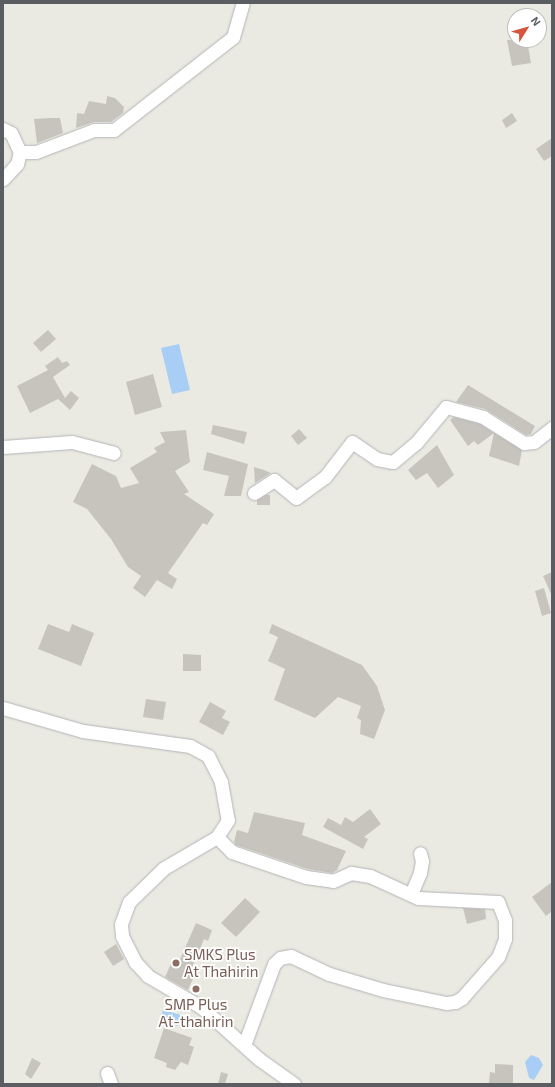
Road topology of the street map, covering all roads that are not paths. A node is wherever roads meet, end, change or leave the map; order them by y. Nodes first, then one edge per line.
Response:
1 (243, 3) edge
2 (3, 129) edge
3 (20, 152) junction
4 (3, 179) edge
5 (552, 428) edge
6 (3, 447) edge
7 (114, 453) dead end
8 (254, 494) dead end
9 (3, 708) edge
10 (216, 837) junction
11 (420, 853) dead end
12 (411, 894) junction
13 (244, 1044) junction
14 (294, 1084) edge

1 - 3 street
2 - 3 street
3 - 4 street
5 - 8 street
6 - 7 street
9 - 10 street
10 - 12 street
10 - 13 street
11 - 12 street
12 - 13 street
13 - 14 street

